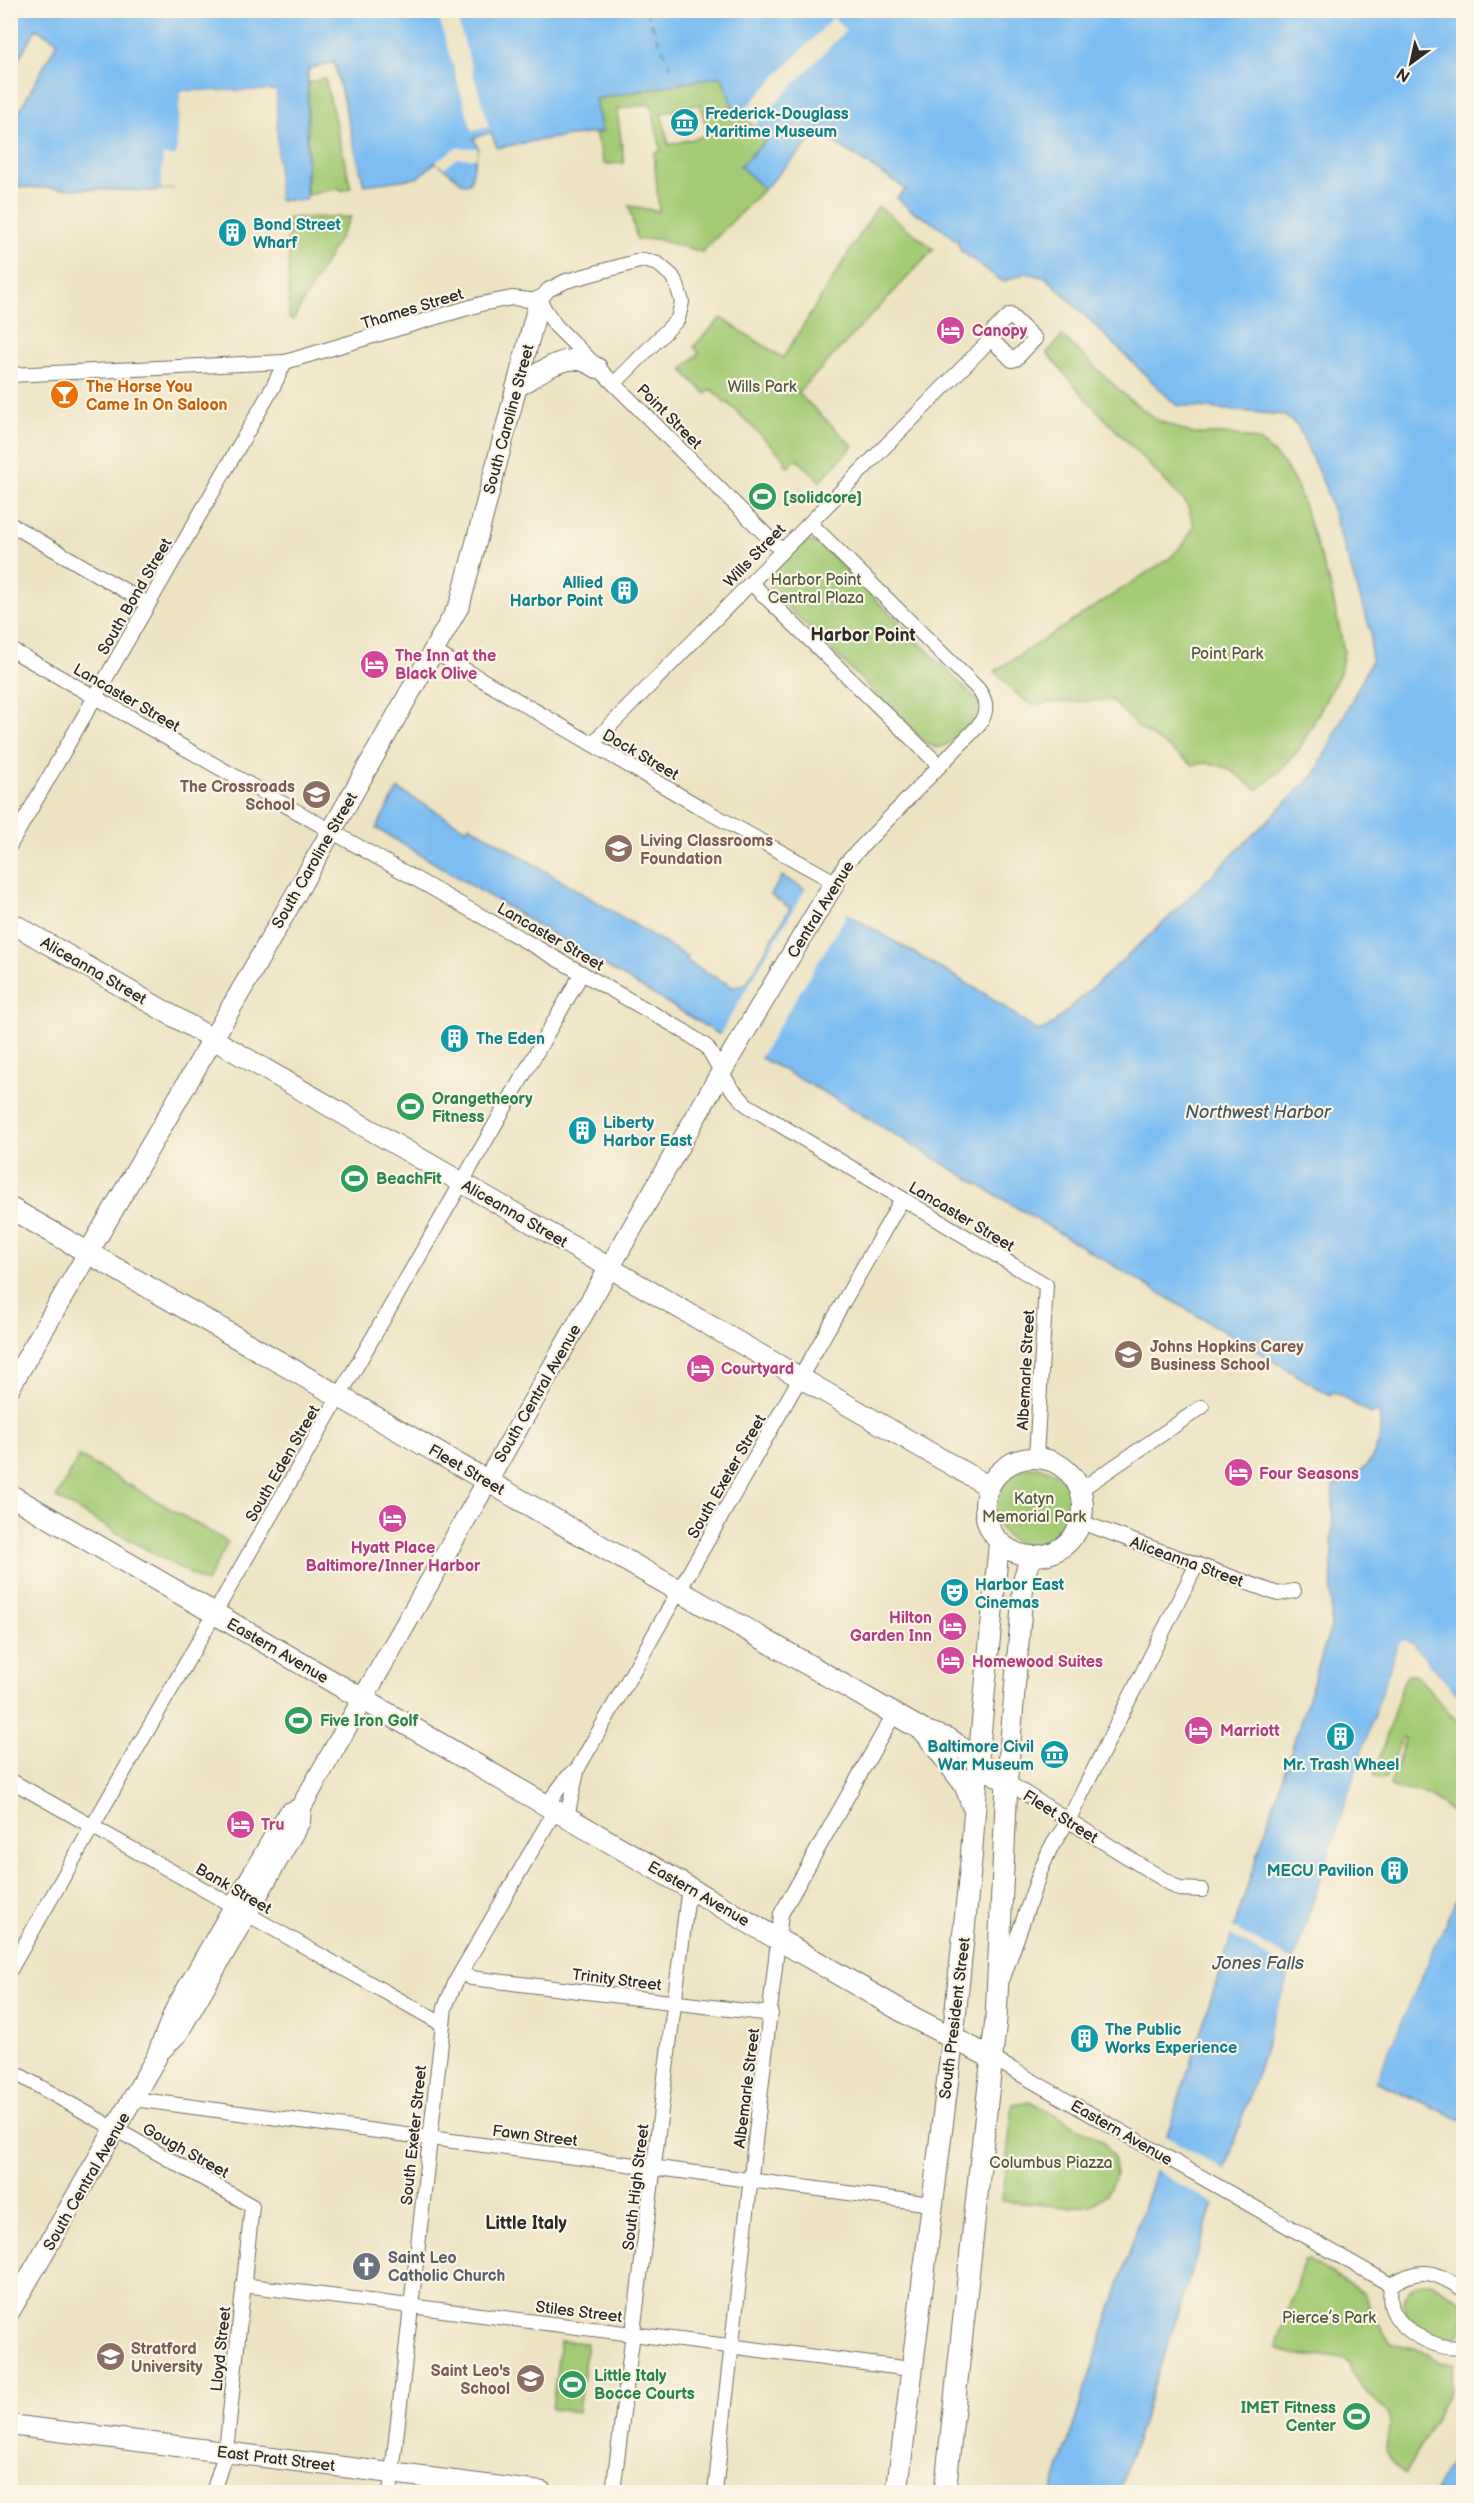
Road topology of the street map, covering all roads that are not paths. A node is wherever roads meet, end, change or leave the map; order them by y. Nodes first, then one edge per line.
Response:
1 (539, 301) junction
2 (991, 339) dead end
3 (285, 362) junction
4 (597, 368) junction
5 (10, 375) edge
6 (614, 384) junction
7 (516, 388) junction
8 (810, 523) junction
9 (10, 524) edge
10 (782, 550) junction
11 (750, 583) junction
12 (148, 604) junction
13 (10, 649) edge
14 (433, 651) junction
15 (95, 697) junction
16 (592, 744) junction
17 (939, 765) junction
18 (330, 832) junction
19 (10, 845) edge
20 (831, 888) junction
21 (10, 922) edge
22 (582, 973) junction
23 (213, 1038) junction
24 (721, 1072) junction
25 (462, 1182) junction
26 (902, 1199) junction
27 (10, 1208) edge
28 (88, 1252) junction
29 (610, 1267) junction
30 (1046, 1285) joint
31 (801, 1378) junction
32 (10, 1387) edge
33 (340, 1396) junction
34 (1202, 1407) dead end
35 (1036, 1457) junction
36 (487, 1480) junction
37 (988, 1486) junction
38 (1080, 1490) junction
39 (10, 1495) edge
40 (1081, 1522) junction
41 (999, 1543) junction
42 (1030, 1556) junction
43 (1197, 1564) junction
44 (680, 1591) junction
45 (1294, 1591) dead end
46 (215, 1613) junction
47 (362, 1697) junction
48 (894, 1714) junction
49 (924, 1731) junction
50 (978, 1763) junction
51 (578, 1768) junction
52 (10, 1780) edge
53 (1007, 1782) junction
54 (557, 1810) junction
55 (973, 1813) junction
56 (1068, 1821) junction
57 (93, 1826) junction
58 (689, 1887) junction
59 (1202, 1890) dead end
60 (241, 1910) junction
61 (779, 1939) junction
62 (10, 1970) edge
63 (461, 1972) junction
64 (997, 1990) junction
65 (674, 2003) junction
66 (771, 2014) junction
67 (442, 2024) junction
68 (952, 2037) junction
69 (992, 2058) junction
70 (10, 2070) edge
71 (133, 2099) junction
72 (116, 2130) junction
73 (430, 2138) junction
74 (654, 2168) junction
75 (751, 2180) junction
76 (932, 2204) junction
77 (252, 2206) joint
78 (243, 2285) junction
79 (1391, 2285) junction
80 (1464, 2289) edge
81 (410, 2306) junction
82 (10, 2311) edge
83 (633, 2334) junction
84 (1464, 2346) edge
85 (732, 2347) junction
86 (911, 2369) junction
87 (10, 2425) edge
88 (226, 2451) junction
89 (391, 2483) edge
90 (213, 2493) edge
91 (542, 2493) edge
92 (613, 2493) edge
93 (715, 2493) edge
94 (897, 2493) edge
95 (945, 2493) edge

1 - 3 street, Thames Street
1 - 4 street, Point Street
1 - 6 street
1 - 7 street, South Caroline Street
2 - 8 street, Wills Street
3 - 5 street, Thames Street
3 - 12 street, South Bond Street
4 - 6 street, Point Street
4 - 7 street
6 - 10 street, Point Street
7 - 14 street, South Caroline Street
8 - 10 street, Wills Street
8 - 17 street, Central Avenue
9 - 12 street
10 - 11 street, Wills Street
11 - 16 street, Wills Street
11 - 17 street
12 - 15 street, South Bond Street
13 - 15 street, Lancaster Street
14 - 16 street, Dock Street
14 - 18 street, South Caroline Street
15 - 18 street, Lancaster Street
15 - 19 street, South Bond Street
16 - 20 street, Dock Street
17 - 20 street, Central Avenue
18 - 22 street, Lancaster Street
18 - 23 street, South Caroline Street
20 - 24 street, Central Avenue
21 - 23 street, Aliceanna Street
22 - 24 street, Lancaster Street
22 - 25 street, South Eden Street
23 - 25 street, Aliceanna Street
23 - 28 street, South Caroline Street
24 - 26 street, Lancaster Street
24 - 29 street, South Central Avenue
25 - 29 street, Aliceanna Street
25 - 33 street, South Eden Street
26 - 30 street, Lancaster Street
26 - 31 street, South Exeter Street
27 - 28 main road, Fleet Street
28 - 32 street, South Caroline Street
28 - 33 main road, Fleet Street
29 - 31 street, Aliceanna Street
29 - 36 street, South Central Avenue
30 - 35 street, Albemarle Street
31 - 37 street, Aliceanna Street
31 - 44 street, South Exeter Street
33 - 36 main road, Fleet Street
33 - 46 street, South Eden Street
34 - 38 street
35 - 37 street
35 - 38 street
36 - 44 main road, Fleet Street
36 - 47 street, South Central Avenue
37 - 41 street
38 - 40 street
39 - 46 main road, Eastern Avenue
40 - 42 street
40 - 43 street, Aliceanna Street
41 - 42 street
41 - 50 street, South President Street
42 - 53 street
43 - 45 street, Aliceanna Street
43 - 56 street
44 - 48 main road, Fleet Street
44 - 51 street, South Exeter Street
46 - 47 main road, Eastern Avenue
46 - 57 street, South Eden Street
47 - 54 main road, Eastern Avenue
47 - 60 street, South Central Avenue
48 - 49 main road, Fleet Street
48 - 61 street, Albemarle Street
49 - 50 main road, Fleet Street
49 - 55 main road, Fleet Street
50 - 53 main road, Fleet Street
50 - 55 main road, South President Street
51 - 54 street, South Exeter Street
51 - 54 street, South Exeter Street
52 - 57 street, Bank Street
53 - 56 street, Fleet Street
53 - 64 main road
54 - 58 main road, Eastern Avenue
54 - 63 street, South Exeter Street
55 - 68 main road, South President Street
56 - 59 street, Fleet Street
56 - 64 street
57 - 60 street, Bank Street
57 - 62 street, South Eden Street
58 - 61 main road, Eastern Avenue
58 - 65 street, South High Street
60 - 67 street, Bank Street
60 - 71 street, South Central Avenue
61 - 66 street, Albemarle Street
61 - 68 main road, Eastern Avenue
63 - 65 street, Trinity Street
63 - 67 street, South Exeter Street
64 - 69 main road
65 - 66 street, Trinity Street
65 - 74 street, South High Street
66 - 75 street, Albemarle Street
67 - 73 street, South Exeter Street
68 - 69 main road, Eastern Avenue
68 - 76 main road, South President Street
69 - 79 street, Eastern Avenue
69 - 95 main road
70 - 72 street, Gough Street
71 - 72 street, South Central Avenue
71 - 73 street, Fawn Street
72 - 77 street, Gough Street
72 - 82 street, South Central Avenue
73 - 74 street, Fawn Street
73 - 81 street, South Exeter Street
74 - 75 street, Fawn Street
74 - 83 street, South High Street
75 - 76 street, Fawn Street
75 - 85 street, Albemarle Street
76 - 86 main road, South President Street
77 - 78 street, Lloyd Street
78 - 81 street, Stiles Street
78 - 88 street, Lloyd Street
79 - 80 street
79 - 84 street
81 - 83 street, Stiles Street
81 - 89 street, South Exeter Street
83 - 85 street, Stiles Street
83 - 92 street, South High Street
85 - 86 street, Stiles Street
85 - 93 street, Albemarle Street
86 - 94 main road, South President Street
87 - 88 street, East Pratt Street
88 - 89 street, East Pratt Street
88 - 90 street, Lloyd Street
89 - 91 street, East Pratt Street

